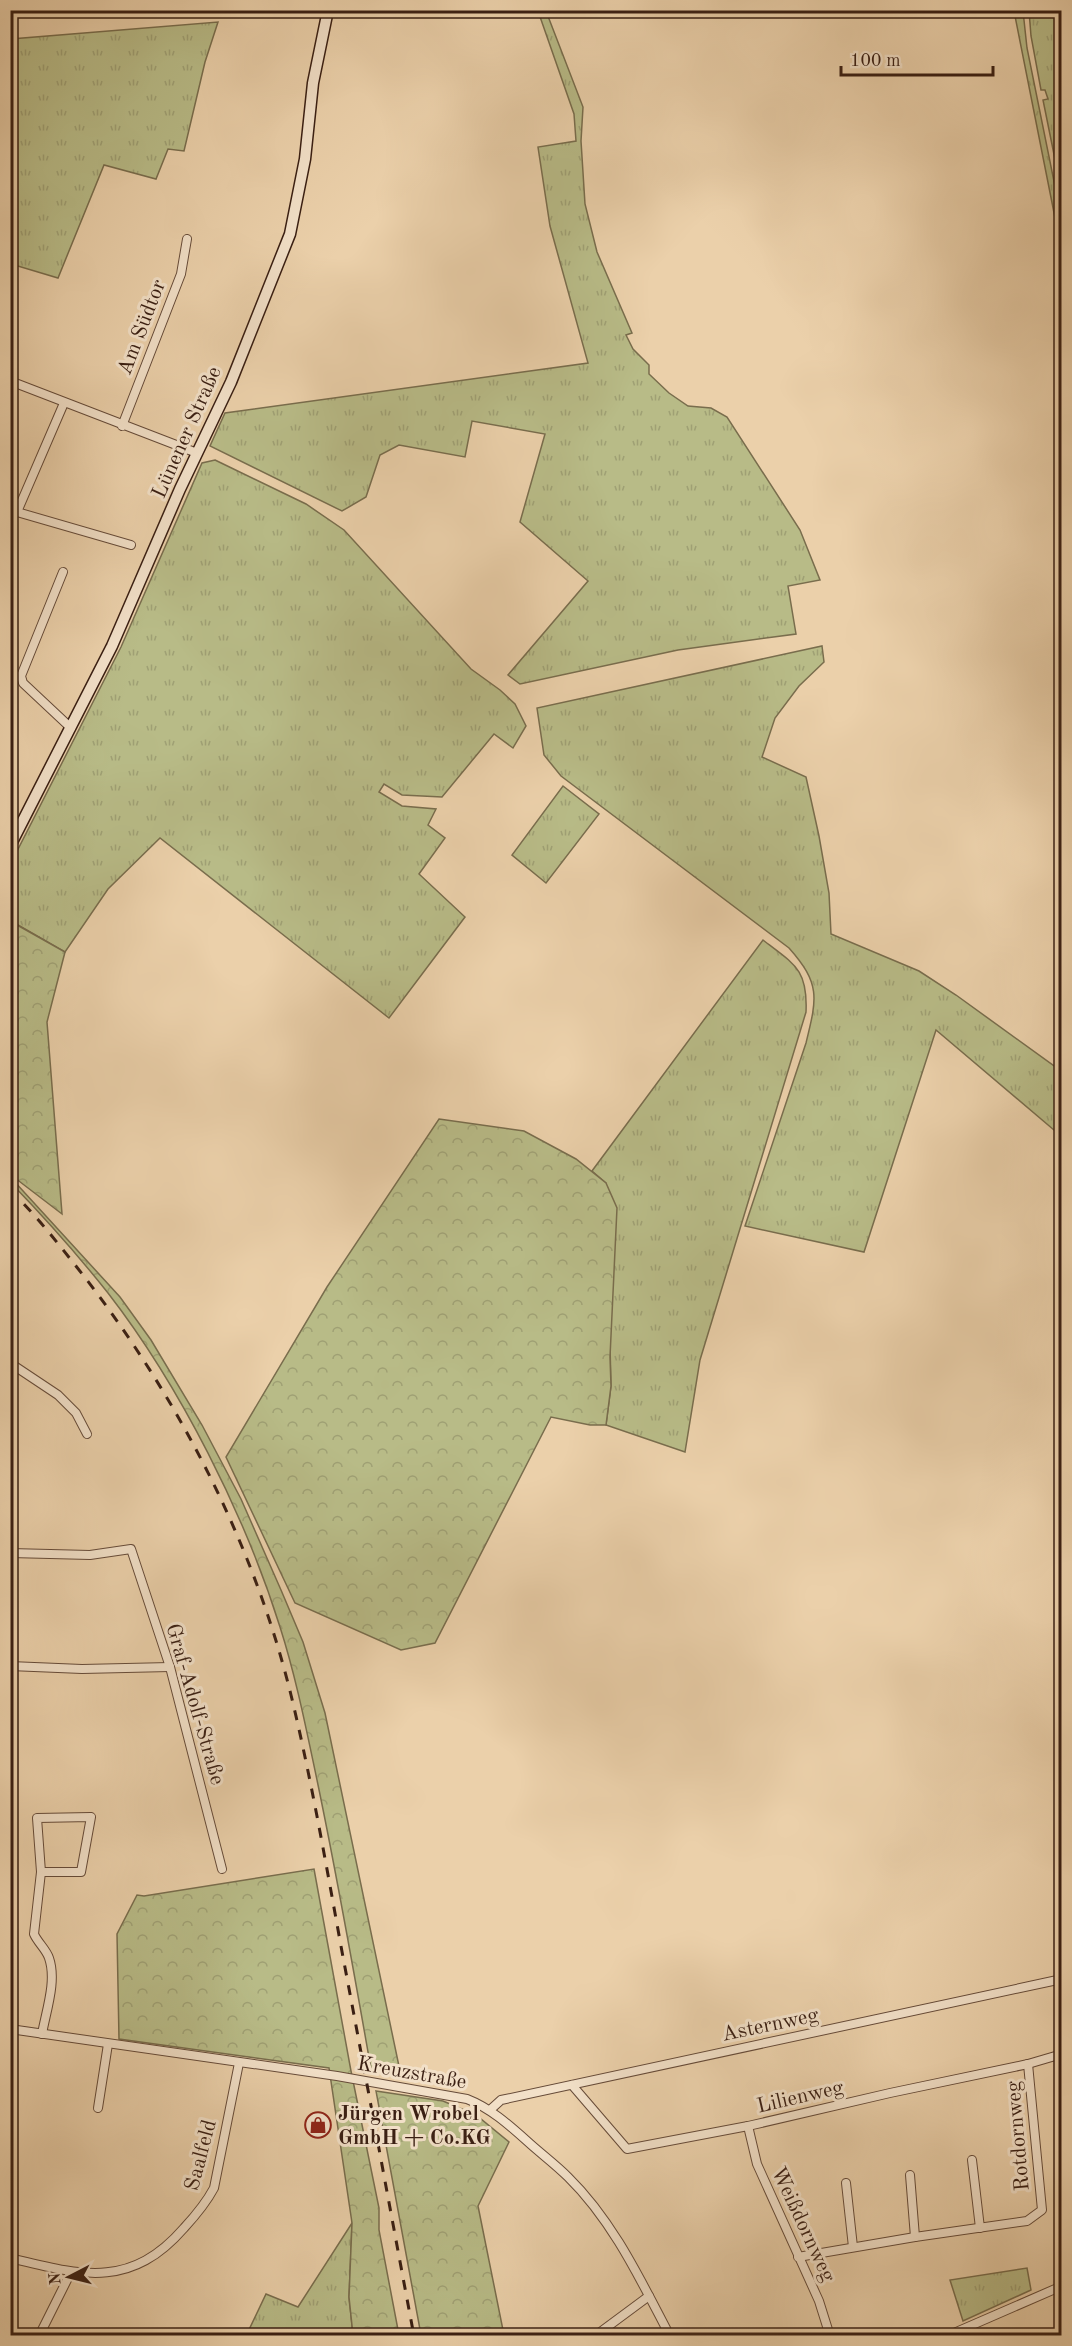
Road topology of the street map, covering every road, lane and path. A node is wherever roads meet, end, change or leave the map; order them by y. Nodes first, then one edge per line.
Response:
1 (328, 10) edge
2 (187, 239) dead end
3 (10, 381) edge
4 (64, 403) junction
5 (122, 426) junction
6 (197, 453) junction
7 (14, 511) edge
8 (131, 545) dead end
9 (63, 572) dead end
10 (71, 729) junction
11 (10, 846) edge
12 (10, 1363) edge
13 (87, 1434) dead end
14 (10, 1552) edge
15 (10, 1666) edge
16 (170, 1667) junction
17 (222, 1869) dead end
18 (41, 1872) junction
19 (1062, 1979) edge
20 (10, 2030) edge
21 (42, 2034) junction
22 (108, 2044) junction
23 (1062, 2054) edge
24 (238, 2063) junction
25 (1028, 2064) junction
26 (572, 2085) junction
27 (98, 2108) dead end
28 (490, 2110) junction
29 (748, 2127) junction
30 (972, 2160) dead end
31 (910, 2175) dead end
32 (846, 2183) dead end
33 (980, 2228) junction
34 (915, 2237) junction
35 (853, 2247) junction
36 (798, 2257) junction
37 (10, 2259) edge
38 (71, 2272) junction
39 (1062, 2286) edge
40 (649, 2296) junction
41 (39, 2336) edge
42 (595, 2336) edge
43 (670, 2336) edge
44 (830, 2336) edge
45 (947, 2336) edge

1 - 6 main road, Lünener Straße
2 - 5 street, Am Südtor
3 - 4 street
4 - 5 street
4 - 7 street
5 - 6 street
6 - 10 main road, Lünener Straße
7 - 8 street
9 - 10 street
10 - 11 main road, Lünener Straße
12 - 13 street
14 - 16 street, Graf-Adolf-Straße
15 - 16 street
16 - 17 street, Graf-Adolf-Straße
18 - 18 street
18 - 21 street
19 - 26 street, Asternweg
20 - 21 street, Kreuzstraße
21 - 22 street, Kreuzstraße
22 - 24 street, Kreuzstraße
22 - 27 street
23 - 25 street, Lilienweg
24 - 28 street, Kreuzstraße
24 - 38 street, Saalfeld
25 - 29 street, Lilienweg
25 - 33 street, Rotdornweg
26 - 28 street, Asternweg
26 - 29 street, Lilienweg
28 - 40 street, Kreuzstraße
29 - 36 street, Weißdornweg
30 - 33 street
31 - 34 street
32 - 35 street
33 - 34 street, Rotdornweg
34 - 35 street, Rotdornweg
35 - 36 street, Rotdornweg
36 - 44 street, Weißdornweg
37 - 38 street, Saalfeld
38 - 41 street
39 - 45 street
40 - 42 street
40 - 43 street, Kreuzstraße

